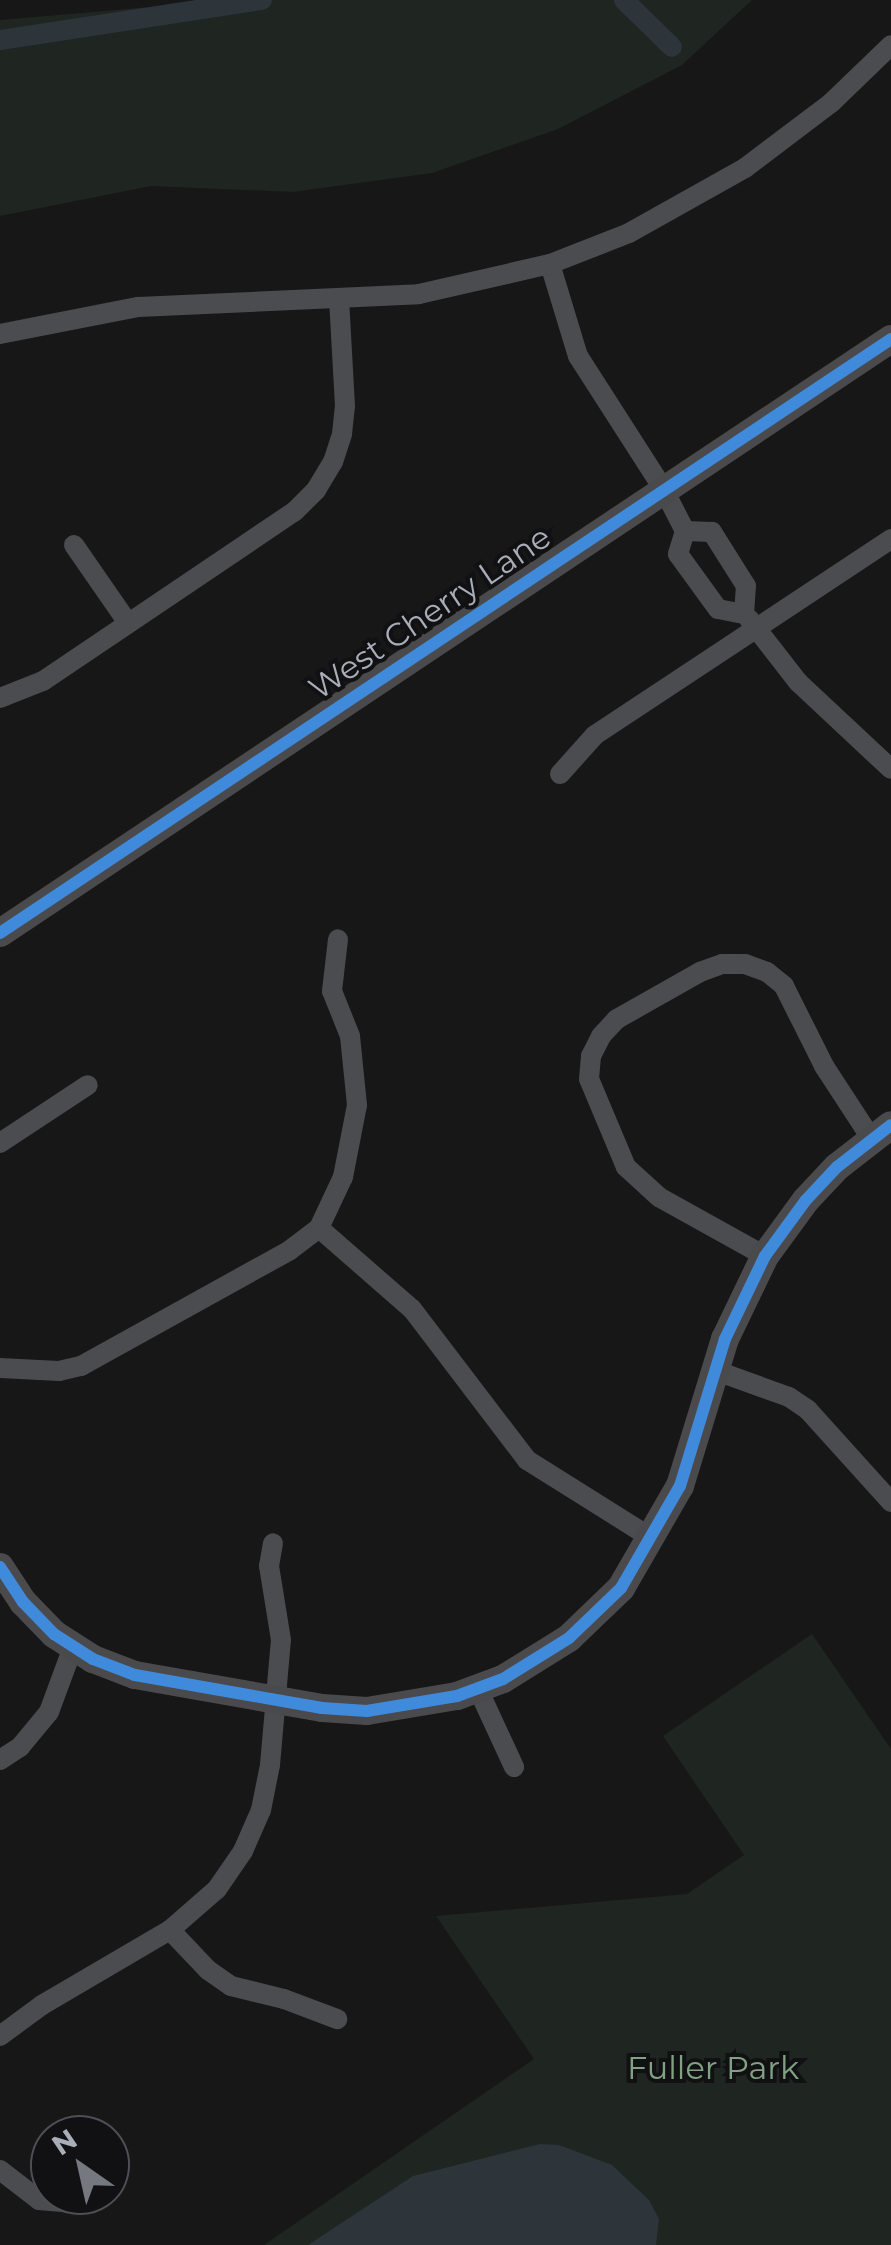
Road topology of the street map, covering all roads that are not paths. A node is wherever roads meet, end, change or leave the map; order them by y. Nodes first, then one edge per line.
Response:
1 (891, 45) edge
2 (550, 264) junction
3 (339, 300) junction
4 (0, 334) edge
5 (891, 339) edge
6 (664, 490) junction
7 (685, 532) junction
8 (891, 539) edge
9 (74, 545) dead end
10 (750, 620) junction
11 (128, 624) junction
12 (0, 698) edge
13 (891, 768) edge
14 (560, 774) dead end
15 (0, 933) edge
16 (338, 939) dead end
17 (88, 1085) dead end
18 (881, 1131) edge
19 (0, 1144) edge
20 (319, 1228) junction
21 (765, 1256) junction
22 (0, 1368) edge
23 (714, 1370) junction
24 (891, 1502) edge
25 (653, 1539) junction
26 (273, 1543) dead end
27 (0, 1566) edge
28 (73, 1647) junction
29 (478, 1689) junction
30 (276, 1701) junction
31 (0, 1760) edge
32 (514, 1767) dead end
33 (170, 1930) junction
34 (337, 2019) dead end
35 (0, 2036) edge
36 (0, 2170) edge
37 (30, 2192) edge

1 - 2 street
2 - 3 street
2 - 6 street
3 - 4 street
3 - 11 street
5 - 6 street, West Cherry Lane
6 - 7 street
6 - 15 street, West Cherry Lane
7 - 10 street
7 - 10 street
8 - 10 street
9 - 11 street
10 - 13 street
10 - 14 street
11 - 12 street
16 - 20 street
17 - 19 street
18 - 21 street
18 - 21 street
20 - 22 street
20 - 25 street
21 - 23 street
23 - 24 street
23 - 25 street
25 - 29 street
26 - 30 street
27 - 28 street
28 - 30 street
28 - 31 street
29 - 30 street
29 - 32 street
30 - 33 street
33 - 34 street
33 - 35 street
36 - 37 street

